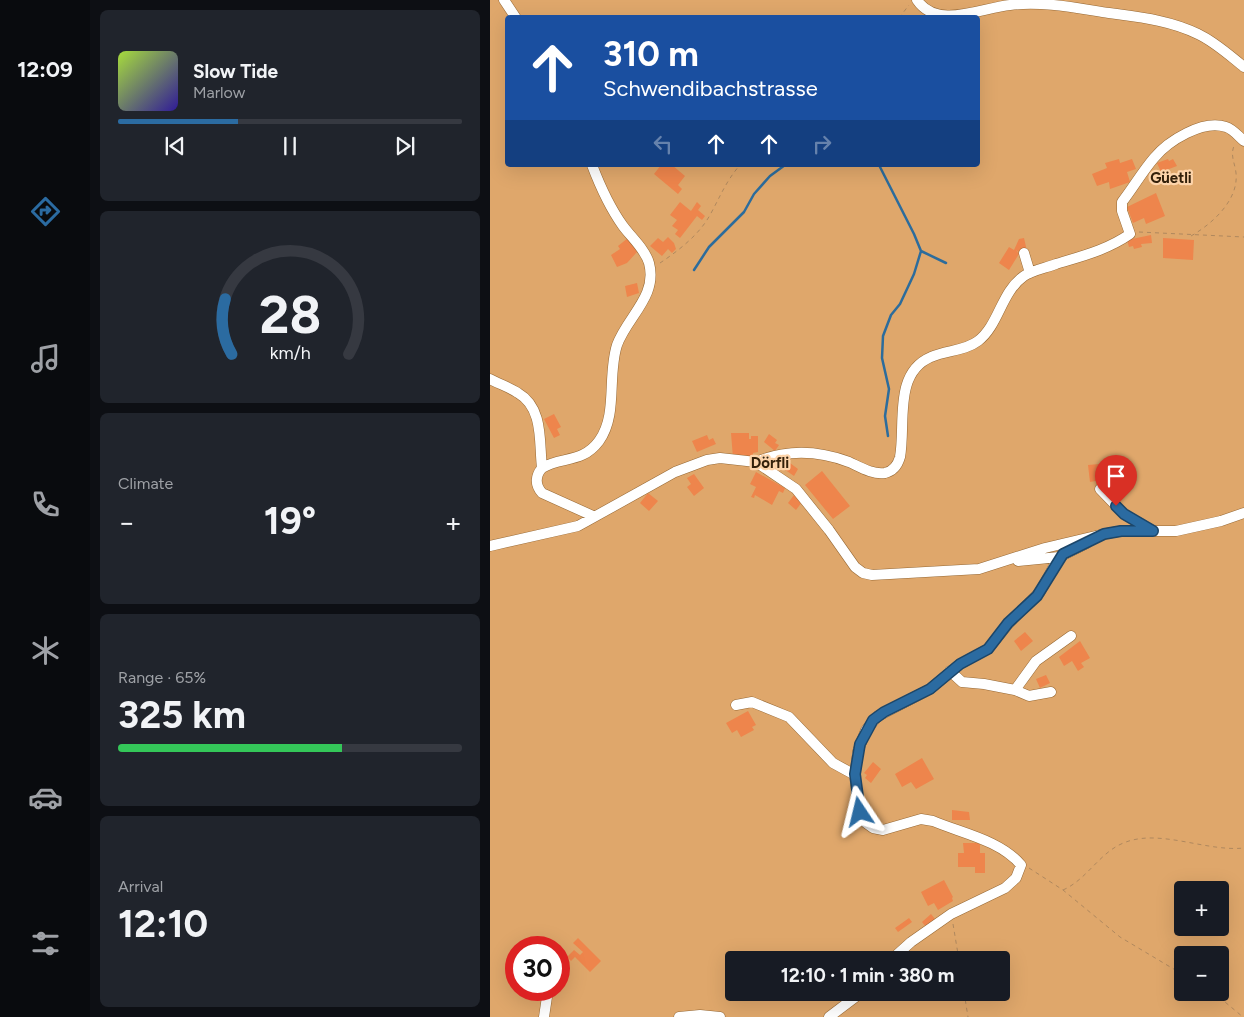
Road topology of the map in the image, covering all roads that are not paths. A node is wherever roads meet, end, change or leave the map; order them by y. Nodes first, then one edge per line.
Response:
1 (504, 0) edge
2 (913, 2) edge
3 (514, 15) edge
4 (1244, 67) edge
5 (1244, 141) edge
6 (593, 167) edge
7 (1024, 253) dead end
8 (1030, 273) junction
9 (490, 379) edge
10 (756, 462) junction
11 (542, 468) junction
12 (1100, 489) dead end
13 (1244, 513) edge
14 (593, 516) junction
15 (1153, 531) junction
16 (1104, 534) junction
17 (490, 546) edge
18 (1059, 557) junction
19 (1004, 562) junction
20 (1071, 636) dead end
21 (950, 672) junction
22 (1015, 690) junction
23 (1051, 692) dead end
24 (736, 705) dead end
25 (855, 774) junction
26 (901, 951) edge
27 (546, 1001) edge
28 (850, 1001) edge
29 (544, 1017) edge
30 (679, 1017) edge
31 (720, 1017) edge
32 (829, 1017) edge

1 - 3 street
2 - 4 street
5 - 8 street
6 - 11 street
7 - 8 street
8 - 10 street
9 - 11 street
10 - 14 street
10 - 19 street
11 - 14 street
12 - 15 street
13 - 15 street
14 - 17 street
15 - 16 street
16 - 18 street
16 - 19 street
18 - 19 street
18 - 21 street
20 - 22 street
21 - 22 street
21 - 25 street
22 - 23 street
24 - 25 street
25 - 26 street
27 - 29 street
28 - 32 street
30 - 31 street

